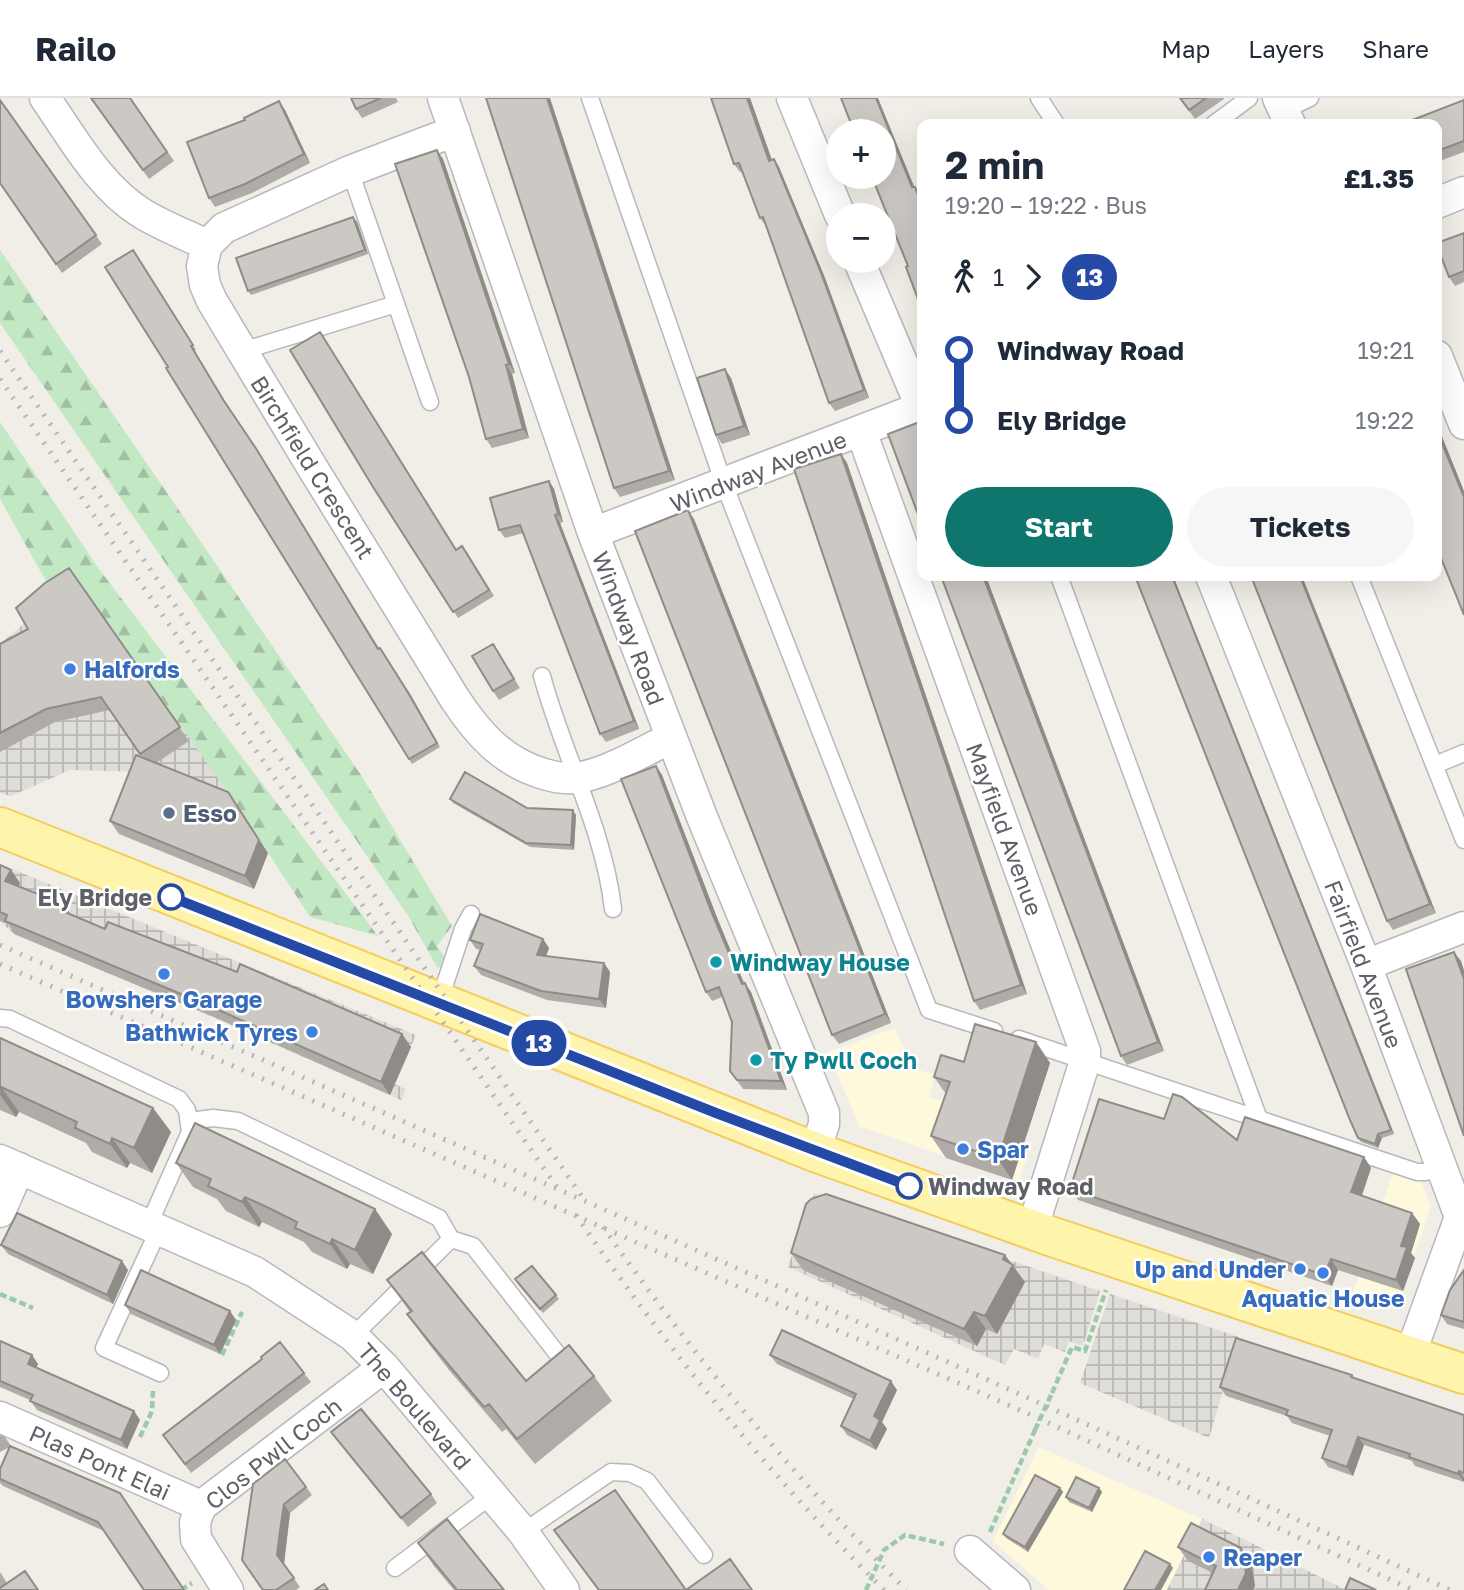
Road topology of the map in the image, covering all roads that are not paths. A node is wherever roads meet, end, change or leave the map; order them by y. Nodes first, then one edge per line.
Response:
1 (45, 98) edge
2 (443, 98) edge
3 (590, 98) edge
4 (792, 98) edge
5 (1039, 98) edge
6 (1249, 98) edge
7 (1053, 119) edge
8 (1221, 119) edge
9 (455, 131) junction
10 (350, 171) junction
11 (1464, 192) edge
12 (1442, 200) edge
13 (835, 203) edge
14 (207, 245) junction
15 (864, 273) edge
16 (396, 304) junction
17 (242, 351) junction
18 (1442, 369) edge
19 (917, 395) edge
20 (430, 402) dead end
21 (917, 409) edge
22 (1464, 424) edge
23 (861, 431) junction
24 (724, 484) junction
25 (593, 533) junction
26 (1061, 581) edge
27 (1213, 581) edge
28 (1361, 581) edge
29 (542, 676) dead end
30 (671, 738) junction
31 (1464, 753) edge
32 (1435, 765) junction
33 (576, 778) junction
34 (0, 827) edge
35 (1464, 839) edge
36 (613, 909) dead end
37 (471, 914) dead end
38 (1464, 927) edge
39 (1366, 965) junction
40 (439, 1002) junction
41 (0, 1018) edge
42 (1085, 1061) junction
43 (1259, 1119) junction
44 (190, 1121) junction
45 (815, 1152) junction
46 (9, 1164) edge
47 (1441, 1167) junction
48 (0, 1212) edge
49 (154, 1226) junction
50 (1032, 1230) junction
51 (451, 1239) junction
52 (1458, 1245) edge
53 (353, 1336) junction
54 (1410, 1355) junction
55 (563, 1361) edge
56 (384, 1367) junction
57 (160, 1373) road end
58 (1464, 1374) edge
59 (0, 1417) edge
60 (492, 1494) junction
61 (201, 1506) junction
62 (523, 1532) junction
63 (970, 1550) dead end
64 (704, 1555) dead end
65 (395, 1568) dead end
66 (228, 1590) edge
67 (564, 1590) edge
68 (1015, 1590) edge

1 - 14 street
2 - 9 street, Windway Road
3 - 24 lane
4 - 13 street
5 - 7 lane
6 - 8 lane
9 - 10 street
9 - 25 street, Windway Road
10 - 14 street
10 - 16 lane
11 - 12 street
14 - 17 street, Birchfield Crescent
15 - 19 street
16 - 17 lane
16 - 20 lane
17 - 33 street, Birchfield Crescent
18 - 22 street
21 - 23 street, Windway Avenue
23 - 24 street, Windway Avenue
23 - 42 street, Mayfield Avenue
24 - 25 street, Windway Avenue
24 - 42 lane
25 - 30 street, Windway Road
26 - 43 lane
27 - 39 street, Fairfield Avenue
28 - 32 lane
29 - 33 lane
30 - 33 street, Birchfield Crescent
30 - 45 street, Windway Road
31 - 32 lane
32 - 35 lane
33 - 36 lane
34 - 40 main road
37 - 40 lane
38 - 39 street
39 - 47 street, Fairfield Avenue
40 - 45 main road
41 - 44 lane
42 - 43 lane
42 - 50 street
43 - 47 lane
44 - 49 lane
44 - 51 lane
45 - 50 main road
46 - 48 street
46 - 49 street, The Boulevard
47 - 52 street, Fairfield Avenue
49 - 53 street, The Boulevard
49 - 57 lane
50 - 54 main road
51 - 53 lane
51 - 55 lane
52 - 54 street, Fairfield Avenue
53 - 56 street, The Boulevard
54 - 58 main road
56 - 60 street, The Boulevard
56 - 61 street, Clos Pwll Coch
59 - 61 street, Plas Pont Elai
60 - 62 street, The Boulevard
60 - 65 lane
61 - 66 street, Clos Pwll Coch
62 - 64 lane
62 - 67 street, The Boulevard
63 - 68 street

